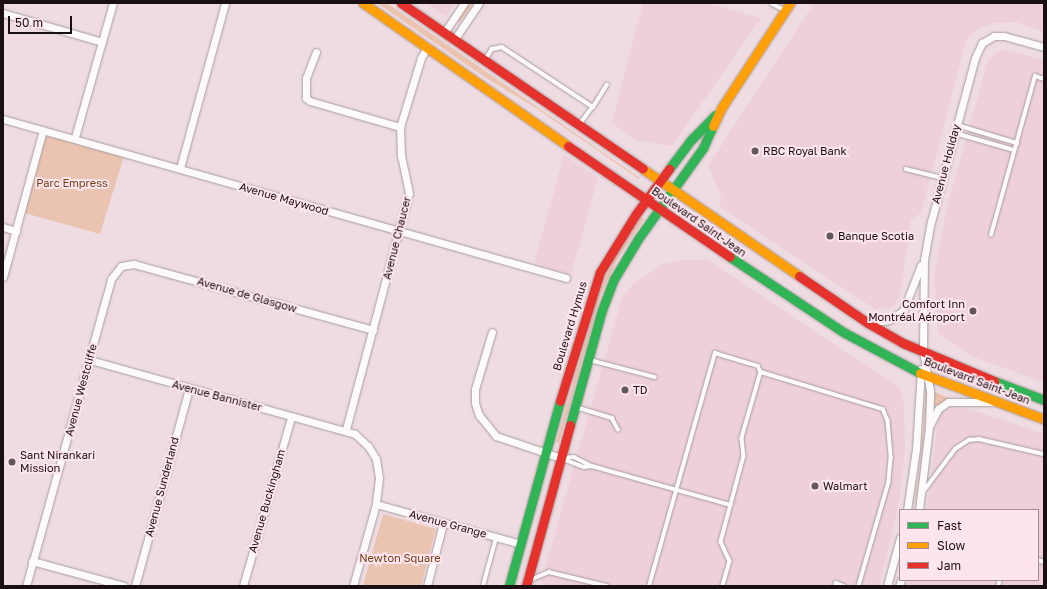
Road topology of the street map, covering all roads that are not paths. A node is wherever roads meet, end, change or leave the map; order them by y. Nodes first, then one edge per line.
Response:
1 (113, 3) edge
2 (225, 3) edge
3 (364, 3) edge
4 (401, 3) edge
5 (464, 3) edge
6 (479, 3) edge
7 (771, 3) edge
8 (788, 7) edge
9 (3, 13) edge
10 (444, 33) junction
11 (454, 40) junction
12 (102, 42) junction
13 (427, 47) junction
14 (1044, 47) edge
15 (316, 52) dead end
16 (484, 61) junction
17 (1044, 79) edge
18 (607, 85) dead end
19 (593, 107) junction
20 (722, 107) junction
21 (3, 119) edge
22 (957, 125) junction
23 (400, 127) junction
24 (579, 127) junction
25 (43, 130) junction
26 (955, 133) junction
27 (75, 137) junction
28 (1017, 143) junction
29 (1014, 150) junction
30 (180, 168) junction
31 (906, 168) dead end
32 (942, 178) junction
33 (661, 183) junction
34 (673, 192) junction
35 (647, 200) junction
36 (659, 210) junction
37 (3, 228) edge
38 (16, 231) junction
39 (399, 232) junction
40 (991, 236) dead end
41 (924, 260) junction
42 (121, 266) joint
43 (3, 277) edge
44 (566, 278) dead end
45 (868, 323) junction
46 (372, 330) junction
47 (492, 332) dead end
48 (923, 353) junction
49 (588, 359) junction
50 (90, 360) junction
51 (761, 372) junction
52 (924, 374) junction
53 (655, 377) dead end
54 (189, 388) junction
55 (1044, 400) edge
56 (993, 402) junction
57 (575, 407) junction
58 (291, 417) junction
59 (1044, 419) edge
60 (929, 427) junction
61 (346, 429) junction
62 (618, 429) dead end
63 (546, 454) junction
64 (1044, 454) edge
65 (562, 458) junction
66 (592, 466) junction
67 (676, 490) junction
68 (923, 492) junction
69 (376, 504) junction
70 (730, 505) junction
71 (907, 509) edge
72 (920, 509) edge
73 (444, 523) junction
74 (496, 538) junction
75 (899, 542) edge
76 (521, 544) junction
77 (32, 561) junction
78 (526, 584) edge
79 (26, 586) edge
80 (124, 586) edge
81 (135, 586) edge
82 (243, 586) edge
83 (353, 586) edge
84 (427, 586) edge
85 (483, 586) edge
86 (509, 586) edge
87 (607, 586) edge
88 (649, 586) edge
89 (723, 586) edge
90 (835, 586) edge
91 (844, 586) edge
92 (859, 586) edge
93 (887, 586) edge

1 - 12 street
2 - 30 street
3 - 13 main road, Boulevard Saint-Jean
4 - 10 main road, Boulevard Saint-Jean
5 - 10 street
6 - 11 street
7 - 8 lane
8 - 20 main road, Boulevard Hymus
9 - 12 street
10 - 11 main road, Boulevard Saint-Jean
11 - 16 main road, Boulevard Saint-Jean
12 - 27 street
13 - 23 street, Avenue Chaucer
13 - 35 main road, Boulevard Saint-Jean
14 - 22 street, Avenue Holiday
15 - 23 street
16 - 19 lane
16 - 24 main road, Boulevard Saint-Jean
17 - 28 lane
18 - 19 lane
19 - 24 lane
20 - 33 main road, Boulevard Hymus
20 - 34 main road, Boulevard Hymus
21 - 25 street, Avenue Maywood
22 - 26 street, Avenue Holiday
22 - 28 lane
23 - 39 street, Avenue Chaucer
24 - 33 main road, Boulevard Saint-Jean
25 - 27 street, Avenue Maywood
25 - 38 street
26 - 29 lane
26 - 32 street, Avenue Holiday
27 - 30 street, Avenue Maywood
28 - 29 lane
29 - 40 lane
30 - 39 street, Avenue Maywood
31 - 32 lane
32 - 41 street, Avenue Holiday
33 - 34 main road, Boulevard Saint-Jean
33 - 35 main road, Boulevard Hymus
34 - 36 main road, Boulevard Hymus
34 - 45 main road, Boulevard Saint-Jean
35 - 36 main road, Boulevard Saint-Jean
35 - 63 main road, Boulevard Hymus
36 - 49 main road, Boulevard Hymus
36 - 52 main road, Boulevard Saint-Jean
37 - 38 street
38 - 43 street
39 - 44 street, Avenue Maywood
39 - 46 street, Avenue Chaucer
41 - 45 street
41 - 48 street, Avenue Holiday
42 - 46 street, Avenue de Glasgow
42 - 50 street, Avenue Westcliffe
45 - 48 main road, Boulevard Saint-Jean
46 - 61 street, Avenue Chaucer
47 - 63 street
48 - 52 street, Avenue Holiday
48 - 55 main road, Boulevard Saint-Jean
49 - 53 lane
49 - 57 main road, Boulevard Hymus
50 - 54 street, Avenue Bannister
50 - 77 street, Avenue Westcliffe
51 - 67 lane
51 - 70 lane
51 - 92 lane
52 - 56 main road, Boulevard Saint-Jean
52 - 60 street, Avenue Holiday
52 - 71 street, Avenue Holiday
54 - 58 street, Avenue Bannister
54 - 81 street, Avenue Sunderland
56 - 59 main road, Boulevard Saint-Jean
56 - 60 street
57 - 62 lane
57 - 65 main road, Boulevard Hymus
58 - 61 street, Avenue Bannister
58 - 82 street, Avenue Buckingham
60 - 68 street, Avenue Holiday
61 - 69 street
63 - 65 street
63 - 76 main road, Boulevard Hymus
64 - 68 lane
65 - 66 lane
65 - 66 lane
65 - 78 main road, Boulevard Hymus
66 - 67 lane
67 - 70 lane
67 - 88 lane
68 - 72 street, Avenue Holiday
69 - 73 street, Avenue Grange
69 - 83 street
70 - 89 lane
73 - 74 street, Avenue Grange
73 - 84 street
74 - 76 street, Avenue Grange
74 - 85 lane
75 - 93 street
76 - 86 main road, Boulevard Hymus
77 - 79 street, Avenue Westcliffe
77 - 80 street
78 - 87 lane
90 - 91 lane

